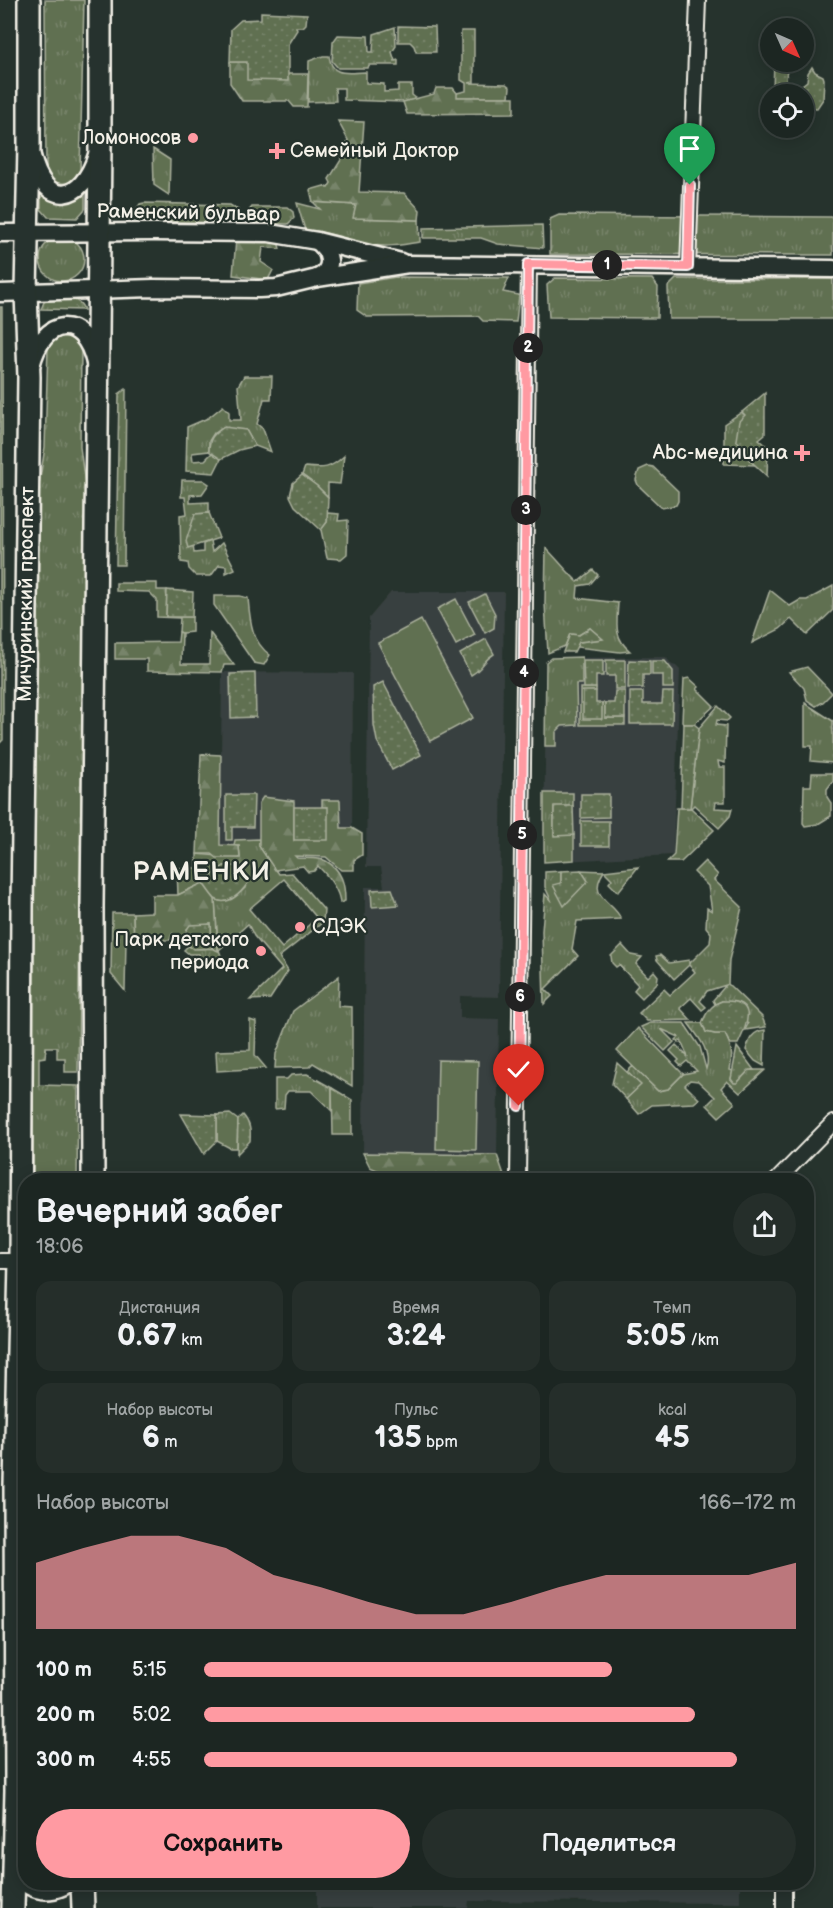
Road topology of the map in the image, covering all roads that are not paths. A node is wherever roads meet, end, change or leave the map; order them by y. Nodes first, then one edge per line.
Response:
1 (29, 0) edge
2 (100, 0) edge
3 (698, 0) edge
4 (29, 146) junction
5 (100, 146) junction
6 (99, 232) junction
7 (0, 233) edge
8 (27, 233) junction
9 (317, 241) junction
10 (408, 264) junction
11 (528, 264) junction
12 (688, 267) junction
13 (833, 269) edge
14 (317, 278) junction
15 (99, 291) junction
16 (26, 292) junction
17 (0, 293) edge
18 (97, 373) junction
19 (29, 377) junction
20 (833, 1123) edge
21 (93, 1173) edge
22 (518, 1173) edge
23 (793, 1173) edge
24 (15, 1261) edge
25 (14, 1864) junction
26 (18, 1876) edge
27 (37, 1890) edge
28 (57, 1890) edge
29 (82, 1890) edge
30 (784, 1890) edge
31 (13, 1908) edge
32 (83, 1908) edge
33 (784, 1908) edge

1 - 4 main road, Мичуринский проспект
2 - 5 main road
3 - 12 street
4 - 5 street
4 - 8 main road, Мичуринский проспект
5 - 6 main road
6 - 8 street, Раменский бульвар
6 - 9 street, Раменский бульвар
6 - 15 main road
7 - 8 street, Раменский бульвар
8 - 16 main road, Мичуринский проспект
9 - 10 street, Раменский бульвар
9 - 14 street
10 - 11 street, Раменский бульвар
10 - 14 street, Раменский бульвар
11 - 12 street, Раменский бульвар
11 - 22 street
12 - 13 street, Раменский бульвар
14 - 15 street, Раменский бульвар
15 - 16 street, Раменский бульвар
15 - 18 main road
16 - 17 street, Раменский бульвар
16 - 19 main road, Мичуринский проспект
18 - 19 street
18 - 21 main road
19 - 24 main road, Мичуринский проспект
20 - 23 street
24 - 25 main road, Мичуринский проспект
25 - 26 street
25 - 31 main road, Мичуринский проспект
27 - 28 street
29 - 32 main road
30 - 33 street

